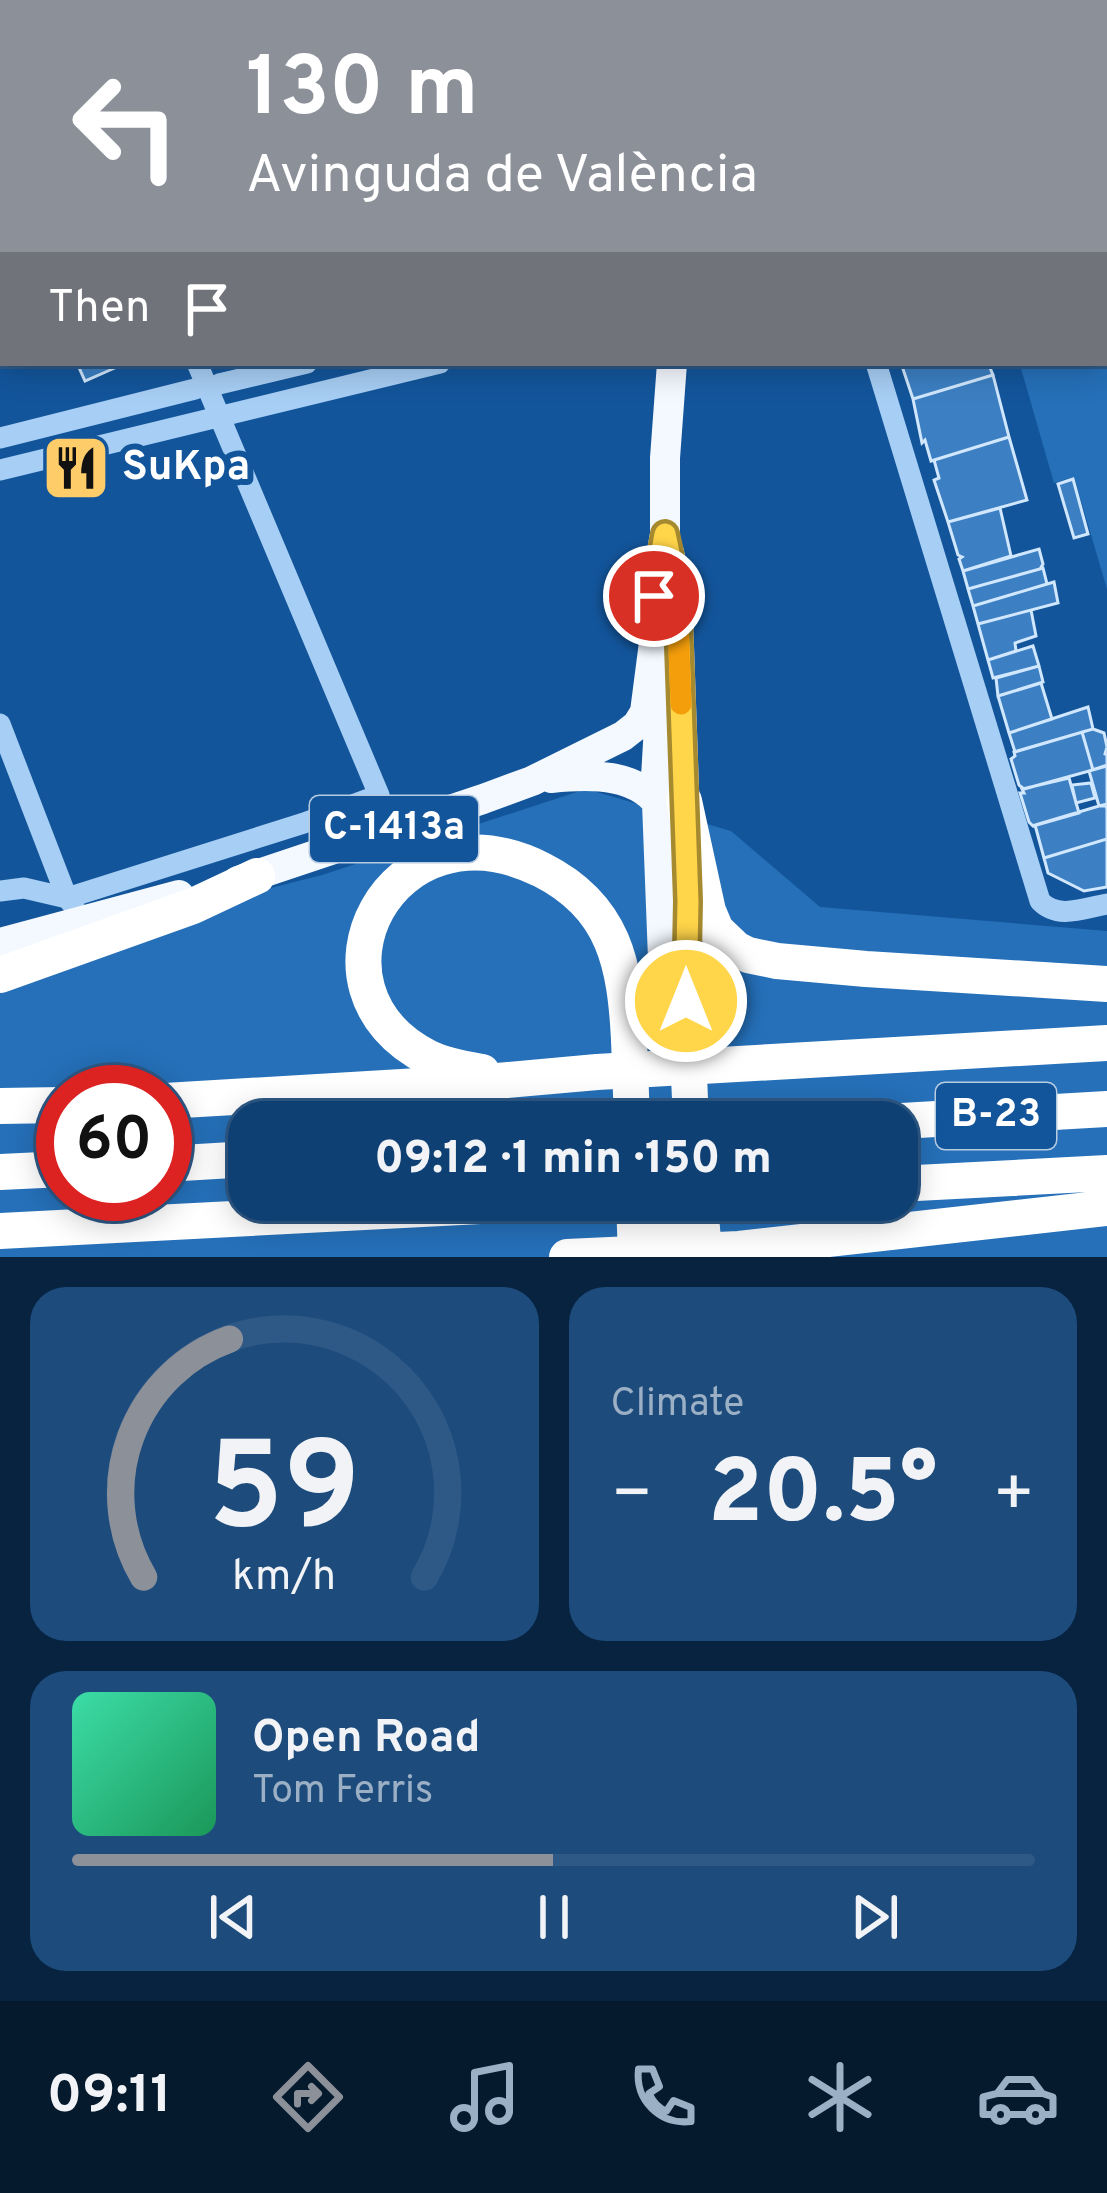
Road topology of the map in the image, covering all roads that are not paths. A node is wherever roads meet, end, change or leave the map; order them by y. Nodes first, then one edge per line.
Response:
1 (198, 366) edge
2 (294, 366) edge
3 (428, 366) edge
4 (672, 366) edge
5 (877, 366) edge
6 (219, 384) dead end
7 (195, 389) dead end
8 (221, 416) junction
9 (0, 438) edge
10 (0, 470) edge
11 (665, 534) junction
12 (655, 635) junction
13 (0, 724) edge
14 (532, 781) junction
15 (379, 795) junction
16 (670, 800) junction
17 (377, 835) junction
18 (257, 876) junction
19 (0, 891) edge
20 (68, 898) junction
21 (1107, 904) edge
22 (95, 918) junction
23 (0, 943) edge
24 (0, 975) edge
25 (1107, 984) edge
26 (661, 1035) junction
27 (1107, 1043) edge
28 (534, 1076) junction
29 (192, 1099) edge
30 (639, 1101) edge
31 (666, 1101) edge
32 (685, 1101) edge
33 (36, 1105) edge
34 (0, 1106) edge
35 (1107, 1109) edge
36 (918, 1120) edge
37 (228, 1160) edge
38 (192, 1162) edge
39 (36, 1170) edge
40 (0, 1172) edge
41 (1107, 1173) edge
42 (918, 1183) edge
43 (1107, 1208) edge
44 (228, 1219) edge
45 (635, 1221) edge
46 (700, 1221) edge
47 (0, 1231) edge
48 (568, 1257) edge
49 (636, 1257) edge
50 (705, 1257) edge

1 - 8 street
2 - 6 street
3 - 8 street
4 - 11 main road
5 - 21 street
7 - 9 street
8 - 10 street
8 - 15 street
11 - 12 main road
11 - 16 main road
12 - 14 main road, C-1413a
12 - 16 main road
13 - 20 street
14 - 16 main road, C-1413a
14 - 17 main road, C-1413a
15 - 17 street
15 - 20 street
16 - 25 highway
16 - 26 main road
16 - 26 main road
17 - 18 main road, C-1413a
18 - 22 main road, C-1413a
18 - 24 highway
19 - 20 street
20 - 22 street
22 - 23 main road, C-1413a
26 - 28 highway
26 - 30 highway, bridge
26 - 31 highway
26 - 32 highway, bridge
27 - 28 highway
28 - 29 highway
33 - 34 highway
35 - 36 highway, B-23
37 - 38 highway
39 - 40 highway
41 - 42 highway, B-23
43 - 48 highway
44 - 47 highway
45 - 49 highway, bridge
46 - 50 highway, bridge

